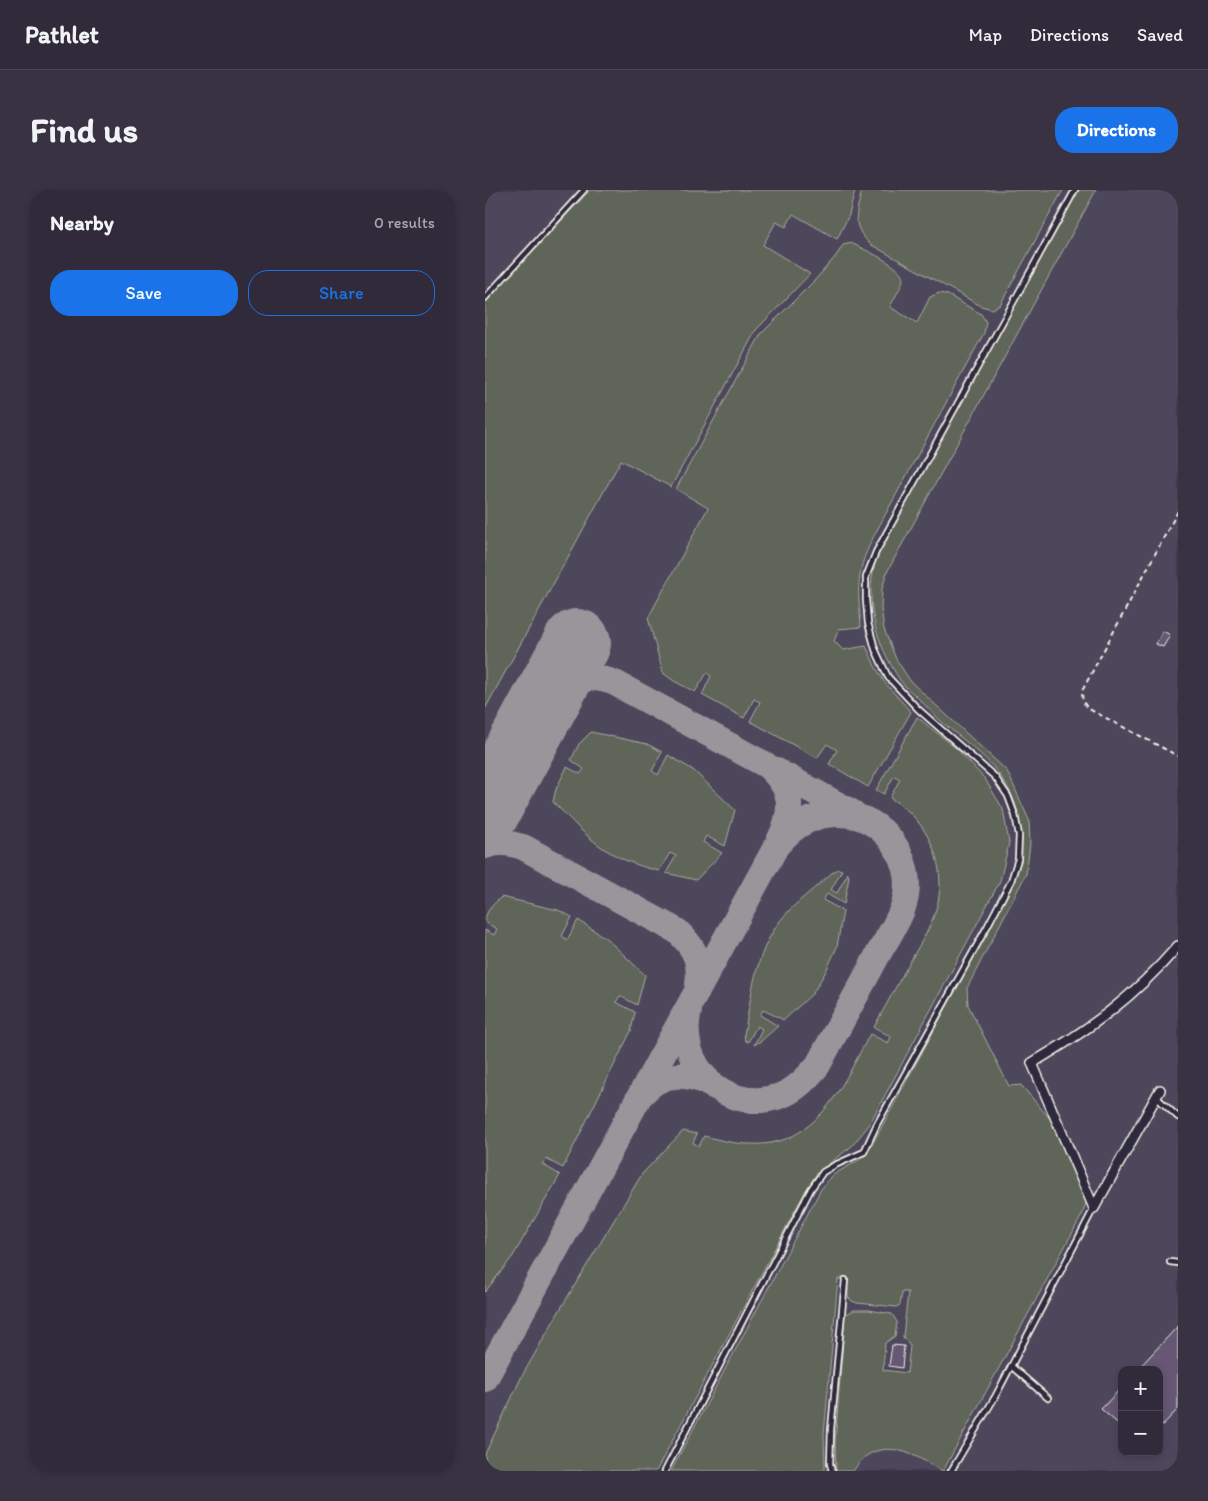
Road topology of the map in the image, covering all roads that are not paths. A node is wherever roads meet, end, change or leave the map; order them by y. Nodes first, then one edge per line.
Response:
1 (584, 190) edge
2 (1075, 190) edge
3 (485, 298) edge
4 (1178, 946) edge
5 (1158, 1094) joint
6 (1178, 1117) edge
7 (1095, 1208) junction
8 (1170, 1262) dead end
9 (1178, 1263) edge
10 (845, 1280) dead end
11 (1011, 1366) junction
12 (1048, 1398) dead end
13 (665, 1471) edge
14 (832, 1471) edge
15 (951, 1471) edge

1 - 3 lane
2 - 13 lane
4 - 7 street
5 - 6 lane
5 - 7 street
7 - 11 lane
8 - 9 lane
10 - 14 lane
11 - 12 lane
11 - 15 lane

